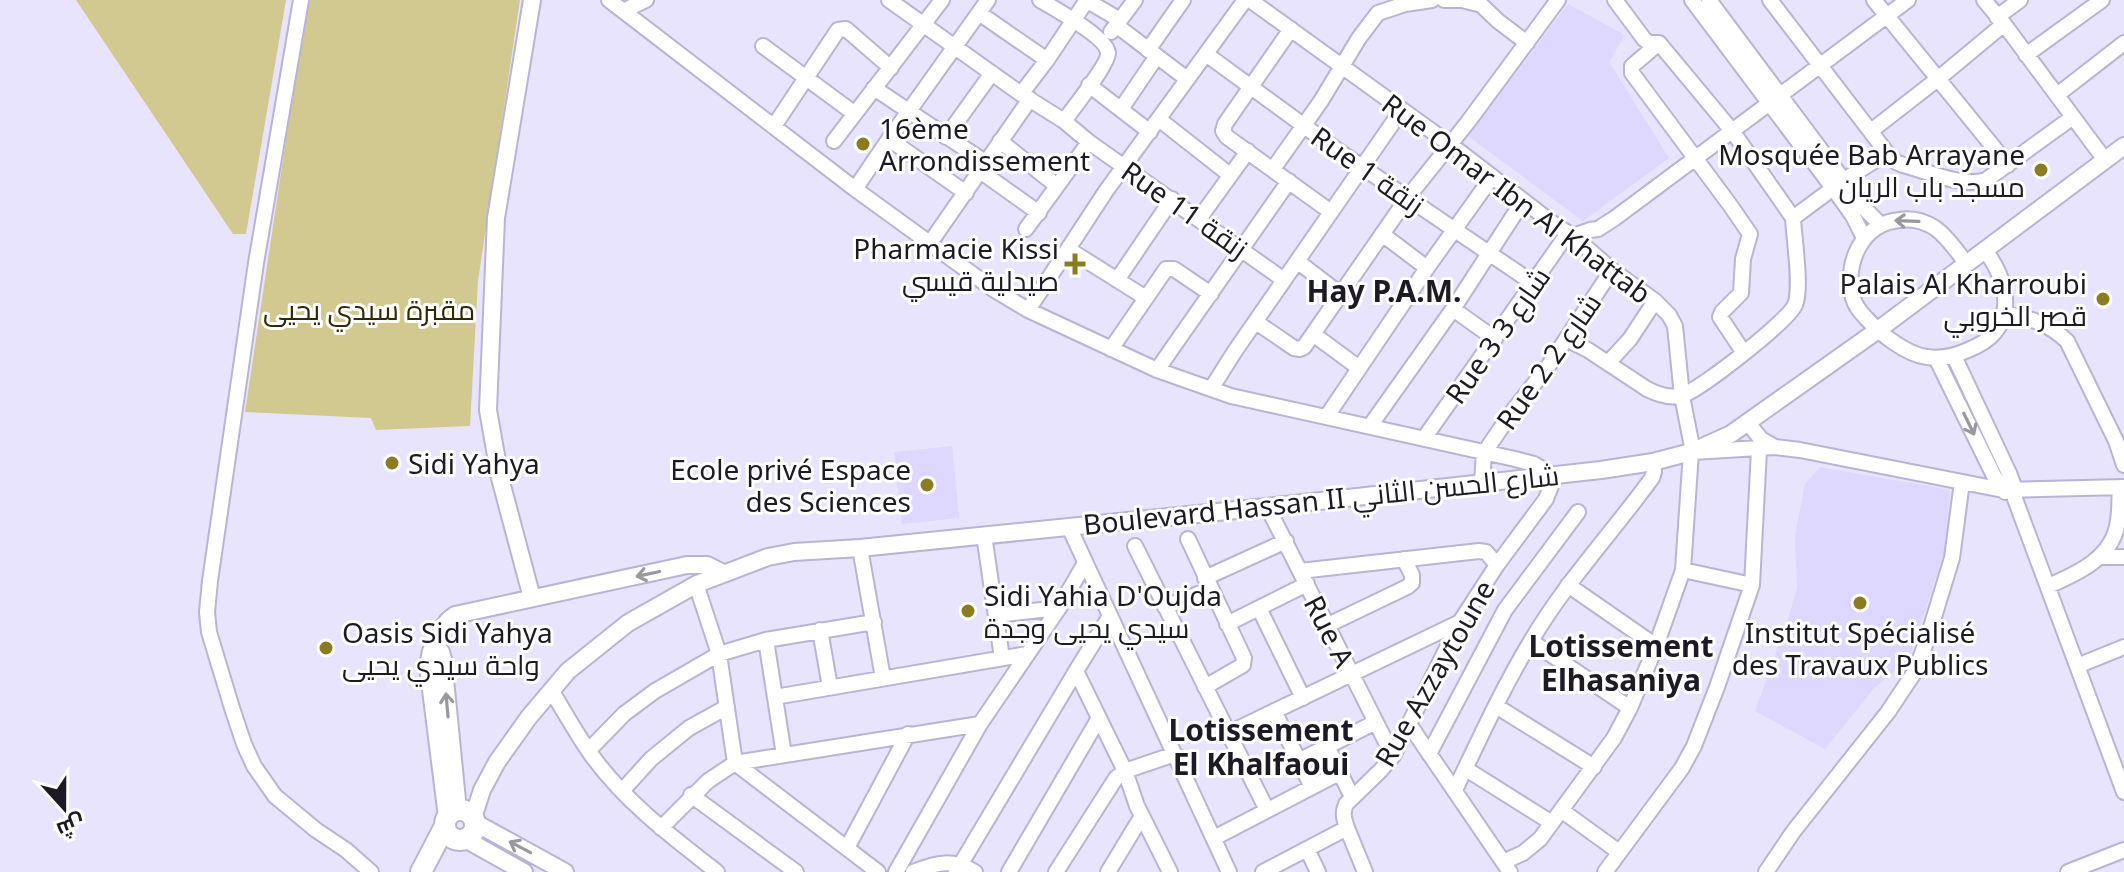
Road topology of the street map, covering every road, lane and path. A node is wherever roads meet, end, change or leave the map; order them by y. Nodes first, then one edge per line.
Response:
1 (301, 0) edge
2 (532, 0) edge
3 (609, 0) edge
4 (646, 0) edge
5 (942, 0) edge
6 (988, 0) edge
7 (1041, 0) edge
8 (1086, 0) edge
9 (1135, 0) edge
10 (1183, 0) edge
11 (1248, 0) edge
12 (1432, 0) edge
13 (1444, 0) edge
14 (1558, 0) edge
15 (1615, 0) edge
16 (1679, 0) edge
17 (1770, 0) edge
18 (1874, 0) edge
19 (1908, 0) edge
20 (1984, 0) edge
21 (2020, 0) edge
22 (2102, 0) edge
23 (894, 1) edge
24 (1700, 1) edge
25 (1477, 2) edge
26 (2086, 5) edge
27 (1379, 7) edge
28 (623, 11) junction
29 (979, 13) junction
30 (1886, 16) junction
31 (1073, 20) junction
32 (2000, 20) junction
33 (1118, 23) junction
34 (925, 25) junction
35 (1291, 29) junction
36 (1102, 42) junction
37 (1527, 43) junction
38 (1659, 43) junction
39 (2124, 43) edge
40 (763, 46) dead end
41 (956, 47) junction
42 (1153, 53) junction
43 (1206, 54) junction
44 (2026, 55) junction
45 (1047, 60) junction
46 (1342, 67) junction
47 (1820, 67) junction
48 (891, 68) junction
49 (992, 73) junction
50 (806, 78) junction
51 (1939, 78) junction
52 (1187, 79) junction
53 (1089, 85) junction
54 (1251, 86) junction
55 (874, 88) junction
56 (2057, 95) junction
57 (1026, 96) junction
58 (1775, 100) junction
59 (1121, 109) junction
60 (1401, 111) junction
61 (908, 112) junction
62 (855, 114) junction
63 (2073, 117) junction
64 (1064, 121) junction
65 (1304, 125) junction
66 (774, 126) junction
67 (1155, 126) junction
68 (1871, 131) junction
69 (1733, 132) junction
70 (946, 137) junction
71 (889, 139) junction
72 (834, 141) dead end
73 (1000, 141) junction
74 (1089, 142) junction
75 (1451, 145) junction
76 (2124, 146) edge
77 (1248, 151) junction
78 (1887, 153) junction
79 (1696, 158) junction
80 (2105, 160) junction
81 (2008, 165) junction
82 (1125, 166) junction
83 (982, 167) junction
84 (1362, 167) junction
85 (1273, 169) junction
86 (1230, 175) junction
87 (1492, 177) junction
88 (1289, 181) junction
89 (1839, 184) junction
90 (1057, 186) junction
91 (855, 189) junction
92 (966, 193) junction
93 (1408, 197) junction
94 (1172, 199) junction
95 (1523, 201) junction
96 (1331, 212) junction
97 (1039, 213) junction
98 (1793, 218) junction
99 (1199, 219) junction
100 (1880, 224) junction
101 (1026, 229) dead end
102 (1598, 229) junction
103 (1453, 231) junction
104 (1382, 234) junction
105 (1571, 234) junction
106 (1864, 238) junction
107 (930, 243) junction
108 (1068, 249) junction
109 (1242, 249) junction
110 (1588, 249) junction
111 (1985, 250) junction
112 (1489, 254) junction
113 (1297, 261) junction
114 (1967, 264) junction
115 (1427, 268) junction
116 (1612, 270) junction
117 (1117, 280) junction
118 (1284, 280) junction
119 (1533, 283) junction
120 (1211, 294) junction
121 (1340, 294) junction
122 (1146, 298) junction
123 (1655, 301) junction
124 (1453, 309) junction
125 (1028, 310) junction
126 (2004, 313) junction
127 (1256, 322) junction
128 (1878, 330) junction
129 (1313, 334) junction
130 (1495, 339) junction
131 (1566, 339) junction
132 (1111, 349) junction
133 (1744, 353) junction
134 (1954, 356) junction
135 (1936, 358) junction
136 (1608, 363) junction
137 (1359, 368) junction
138 (1157, 370) junction
139 (1211, 389) junction
140 (1682, 396) junction
141 (1327, 416) junction
142 (1748, 423) junction
143 (1370, 426) junction
144 (1425, 437) junction
145 (1775, 447) junction
146 (1759, 450) junction
147 (1692, 452) junction
148 (1484, 453) junction
149 (1653, 462) junction
150 (2124, 465) edge
151 (1551, 474) junction
152 (1482, 482) junction
153 (1962, 482) junction
154 (2122, 488) edge
155 (2011, 493) junction
156 (1267, 506) junction
157 (1578, 512) dead end
158 (1069, 527) junction
159 (984, 535) junction
160 (1188, 539) dead end
161 (1286, 541) junction
162 (1135, 546) dead end
163 (860, 548) junction
164 (2100, 557) junction
165 (2124, 557) edge
166 (1404, 559) junction
167 (1085, 563) junction
168 (1497, 565) junction
169 (1683, 570) junction
170 (723, 573) junction
171 (1304, 578) junction
172 (696, 584) junction
173 (1208, 584) junction
174 (1568, 585) junction
175 (1752, 585) junction
176 (2048, 586) junction
177 (532, 598) junction
178 (1165, 607) junction
179 (1059, 608) junction
180 (1259, 608) junction
181 (996, 615) junction
182 (1110, 616) junction
183 (874, 622) junction
184 (1460, 622) junction
185 (1227, 624) junction
186 (1328, 625) junction
187 (820, 630) junction
188 (766, 640) junction
189 (1531, 641) junction
190 (1656, 646) junction
191 (2124, 647) edge
192 (719, 654) junction
193 (1027, 654) junction
194 (1002, 658) junction
195 (2077, 666) junction
196 (1076, 671) junction
197 (1352, 674) junction
198 (883, 678) junction
199 (830, 687) junction
200 (1205, 687) junction
201 (551, 690) junction
202 (775, 697) junction
203 (1303, 698) junction
204 (1496, 706) junction
205 (727, 707) junction
206 (1630, 708) junction
207 (1274, 711) junction
208 (1099, 718) junction
209 (1376, 722) junction
210 (980, 724) junction
211 (1409, 724) junction
212 (1229, 733) junction
213 (908, 734) junction
214 (1327, 746) junction
215 (589, 750) junction
216 (1175, 754) junction
217 (1429, 754) junction
218 (784, 755) junction
219 (1393, 756) junction
220 (1298, 761) junction
221 (735, 763) junction
222 (1594, 767) junction
223 (1466, 769) junction
224 (1125, 771) junction
225 (1341, 772) junction
226 (1312, 787) junction
227 (1455, 790) junction
228 (622, 791) junction
229 (2124, 792) edge
230 (691, 795) junction
231 (1352, 797) junction
232 (1267, 810) junction
233 (1561, 810) junction
234 (1142, 816) junction
235 (460, 823) junction
236 (1552, 823) junction
237 (661, 828) junction
238 (1347, 828) junction
239 (1214, 838) junction
240 (847, 848) junction
241 (1307, 849) junction
242 (2124, 850) edge
243 (1619, 852) junction
244 (1507, 867) edge
245 (959, 868) edge
246 (371, 872) edge
247 (421, 872) edge
248 (433, 872) edge
249 (524, 872) edge
250 (565, 872) edge
251 (717, 872) edge
252 (796, 872) edge
253 (878, 872) edge
254 (896, 872) edge
255 (913, 872) edge
256 (975, 872) edge
257 (1009, 872) edge
258 (1056, 872) edge
259 (1108, 872) edge
260 (1170, 872) edge
261 (1229, 872) edge
262 (1263, 872) edge
263 (1318, 872) edge
264 (1365, 872) edge
265 (1605, 872) edge
266 (1766, 872) edge
267 (2068, 872) edge

1 - 246 street
2 - 177 main road
3 - 28 street
4 - 28 street
5 - 34 street
6 - 29 street
7 - 31 street
8 - 31 street
8 - 33 street
9 - 33 street
10 - 42 street
11 - 35 street, Rue Omar Ibn Al Khattab
11 - 43 street
12 - 27 street
13 - 25 street
14 - 37 street
15 - 38 street
16 - 24 street
17 - 47 street
18 - 30 street
19 - 30 street
20 - 32 street
21 - 32 street
22 - 26 street
23 - 34 street, Rue 11 زنقة
24 - 58 street
25 - 37 street
26 - 44 street
27 - 46 street
28 - 66 street
29 - 41 street
29 - 45 street
30 - 47 street
30 - 51 street
31 - 36 street
31 - 45 street
32 - 44 street
32 - 51 street
33 - 36 street
33 - 42 street
34 - 41 street, Rue 11 زنقة
34 - 48 street
35 - 46 street, Rue Omar Ibn Al Khattab
35 - 54 street
36 - 53 street
37 - 75 street
38 - 69 street
38 - 79 street
39 - 56 street
40 - 50 street
41 - 49 street, Rue 11 زنقة
41 - 61 street
42 - 52 street
42 - 59 street
43 - 52 street
43 - 54 street, Rue 1 زنقة
44 - 56 street
45 - 57 street
46 - 60 street, Rue Omar Ibn Al Khattab
46 - 65 street
47 - 58 street
47 - 68 street
48 - 50 street
48 - 55 street
49 - 57 street, Rue 11 زنقة
49 - 70 street
50 - 62 street
50 - 66 street
51 - 68 street
51 - 81 street
52 - 67 street
53 - 59 street
53 - 64 street
54 - 65 street, Rue 1 زنقة
54 - 77 street
55 - 61 street
55 - 62 street
56 - 63 street
57 - 64 street, Rue 11 زنقة
57 - 73 street
58 - 69 street
58 - 89 street
59 - 67 street
60 - 75 street, Rue Omar Ibn Al Khattab
60 - 84 street
61 - 70 street
61 - 71 street
62 - 72 street
63 - 80 street
63 - 81 street
64 - 74 street, Rue 11 زنقة
65 - 84 street, Rue 1 زنقة
65 - 85 street
66 - 91 street
67 - 82 street
67 - 86 street
68 - 78 street
69 - 79 street
69 - 98 street
70 - 83 street
71 - 91 street
71 - 92 street
73 - 83 street
73 - 90 street
74 - 82 street, Rue 11 زنقة
74 - 90 street
75 - 87 street, Rue Omar Ibn Al Khattab
75 - 93 street
76 - 80 main road, Boulevard Hassan II شارع الحسن الثاني
77 - 85 street
77 - 86 street
78 - 81 street
78 - 89 street
79 - 102 street
79 - 133 street
80 - 111 main road, Boulevard Hassan II شارع الحسن الثاني
82 - 94 street, Rue 11 زنقة
82 - 108 street
83 - 92 street
83 - 97 street
84 - 93 street, Rue 1 زنقة
84 - 96 street
85 - 88 street
86 - 99 street
87 - 95 street, Rue Omar Ibn Al Khattab
87 - 103 street
88 - 96 street
88 - 109 street
89 - 98 street
89 - 100 street
89 - 106 street
90 - 97 street
91 - 107 street
92 - 107 street
93 - 103 street, Rue 1 زنقة
93 - 104 street
94 - 99 street, Rue 11 زنقة
94 - 117 street
95 - 105 street, Rue Omar Ibn Al Khattab
95 - 112 street
96 - 113 street
97 - 101 street
98 - 133 street
99 - 109 street, Rue 11 زنقة
100 - 106 street
114 -> 100 street
102 - 105 street
102 - 110 street
103 - 112 street, Rue 1 زنقة
103 - 115 street
104 - 115 street
104 - 121 street
105 - 110 street, Rue Omar Ibn Al Khattab
105 - 119 street, Rue 3 شارع 3
106 - 128 street
107 - 125 street
108 - 117 street
108 - 125 street
109 - 118 street, Rue 11 زنقة
109 - 120 street
110 - 116 street, Rue Omar Ibn Al Khattab
111 - 114 main road, Boulevard Hassan II شارع الحسن الثاني
111 - 126 street
112 - 119 street, Rue 1 زنقة
112 - 124 street
113 - 118 street
113 - 121 street
114 - 128 main road, Boulevard Hassan II شارع الحسن الثاني
115 - 137 street
116 - 123 street, Rue Omar Ibn Al Khattab
116 - 131 street, Rue 2 شارع 2
117 - 122 street
118 - 127 street
119 - 130 street, Rue 3 شارع 3
120 - 122 street
120 - 138 street
121 - 129 street
122 - 132 street
123 - 136 street
123 - 140 street, Rue Omar Ibn Al Khattab
124 - 130 street
124 - 143 street
125 - 132 street
126 - 134 street
126 - 150 street
127 - 129 street
127 - 139 street
128 - 135 street
128 - 142 main road, Boulevard Hassan II شارع الحسن الثاني
129 - 137 street
130 - 144 street, Rue 3 شارع 3
131 - 136 street
131 - 148 street, Rue 2 شارع 2
132 - 138 street
133 - 140 street
134 - 135 street
134 - 155 street
135 -> 155 street
136 - 140 street
137 - 141 street
138 - 139 street
139 - 141 street
140 - 147 street, Rue Omar Ibn Al Khattab
141 - 143 street
142 - 145 street
142 - 147 main road, Boulevard Hassan II شارع الحسن الثاني
143 - 144 street
144 - 148 street
145 - 146 street
145 - 153 street
146 - 147 street
146 - 175 street
147 - 149 main road, Boulevard Hassan II شارع الحسن الثاني
147 - 169 street, Rue Omar Ibn Al Khattab
148 - 151 street
148 - 152 street
149 - 151 main road, Boulevard Hassan II شارع الحسن الثاني
149 - 174 street
151 - 152 main road, Boulevard Hassan II شارع الحسن الثاني
151 - 168 street, Rue Azzaytoune
152 - 156 main road, Boulevard Hassan II شارع الحسن الثاني
153 - 155 street
153 - 266 street
154 - 155 street
154 - 164 street
155 - 176 street
156 - 158 main road, Boulevard Hassan II شارع الحسن الثاني
156 - 161 street, Rue A
157 - 217 street
158 - 159 main road, Boulevard Hassan II شارع الحسن الثاني
158 - 167 street
159 - 163 main road, Boulevard Hassan II شارع الحسن الثاني
159 - 181 street
160 - 173 street
161 - 171 street, Rue A
161 - 173 street
162 - 178 street
163 - 170 main road, Boulevard Hassan II شارع الحسن الثاني
163 - 183 street
164 - 165 street
164 - 176 street
166 - 168 street
166 - 171 street
166 - 186 street
167 - 179 street
167 - 182 street
168 - 184 street, Rue Azzaytoune
169 - 175 street
169 - 190 street, Rue Omar Ibn Al Khattab
170 - 172 main road, Boulevard Hassan II شارع الحسن الثاني
170 -> 177 main road
171 - 180 street
171 - 186 street, Rue A
172 - 192 street
172 - 201 main road, Boulevard Hassan II شارع الحسن الثاني
173 - 178 street
173 - 185 street
174 - 189 street
174 - 190 street
175 - 243 street
176 - 195 street
177 - 235 main road
178 - 200 street
179 - 181 street
179 - 193 street
180 - 185 street
180 - 203 street
181 - 194 street
182 - 196 street
182 - 216 street
183 - 187 street
183 - 198 street
184 - 197 street
184 - 211 street, Rue Azzaytoune
185 - 200 street
186 - 197 street, Rue A
187 - 188 street
187 - 199 street
188 - 192 street
188 - 202 street
189 - 204 street
189 - 206 street
190 - 206 street, Rue Omar Ibn Al Khattab
191 - 195 street
192 - 205 street
192 - 215 street
193 - 194 street
193 - 210 street
194 - 198 street
195 - 229 street
196 - 208 street
196 - 245 street
197 - 203 street
197 - 209 street, Rue A
198 - 199 street
199 - 202 street
200 - 212 street
201 - 215 street
201 - 235 main road, Boulevard Hassan II شارع الحسن الثاني
202 - 218 street
203 - 207 street
204 - 222 street
204 - 223 street
205 - 221 street
205 - 228 street
206 - 222 street, Rue Omar Ibn Al Khattab
207 - 212 street
207 - 220 street
208 - 224 street
208 - 257 street
209 - 214 street
209 - 219 street, Rue A
210 - 213 street
210 - 254 street
211 - 217 street
211 - 219 street, Rue Azzaytoune
212 - 232 street
213 - 218 street
213 - 240 street
214 - 220 street
214 - 225 street
215 - 228 street
216 - 224 street
216 - 239 street
217 - 227 street
218 - 221 street
219 - 231 street, Rue Azzaytoune
220 - 226 street
221 - 230 street
221 - 240 street
222 - 233 street, Rue Omar Ibn Al Khattab
223 - 227 street
223 - 236 street
224 - 234 street
224 - 258 street
225 - 226 street
225 - 231 street
226 - 232 street
227 - 244 street
228 - 237 street
230 - 237 street
230 - 252 street
231 - 238 street
232 - 239 street
233 - 236 street, Rue Omar Ibn Al Khattab
233 - 243 street
234 - 259 street
234 - 260 street
235 - 247 highway
235 - 248 highway
235 - 249 main road
250 -> 235 main road
236 - 244 street, Rue Omar Ibn Al Khattab
237 - 251 street
238 - 241 street
238 - 264 street
239 - 261 street
240 - 253 street
241 - 262 street
241 - 263 street
242 - 267 street
243 - 265 street
245 - 255 street
245 - 256 street

